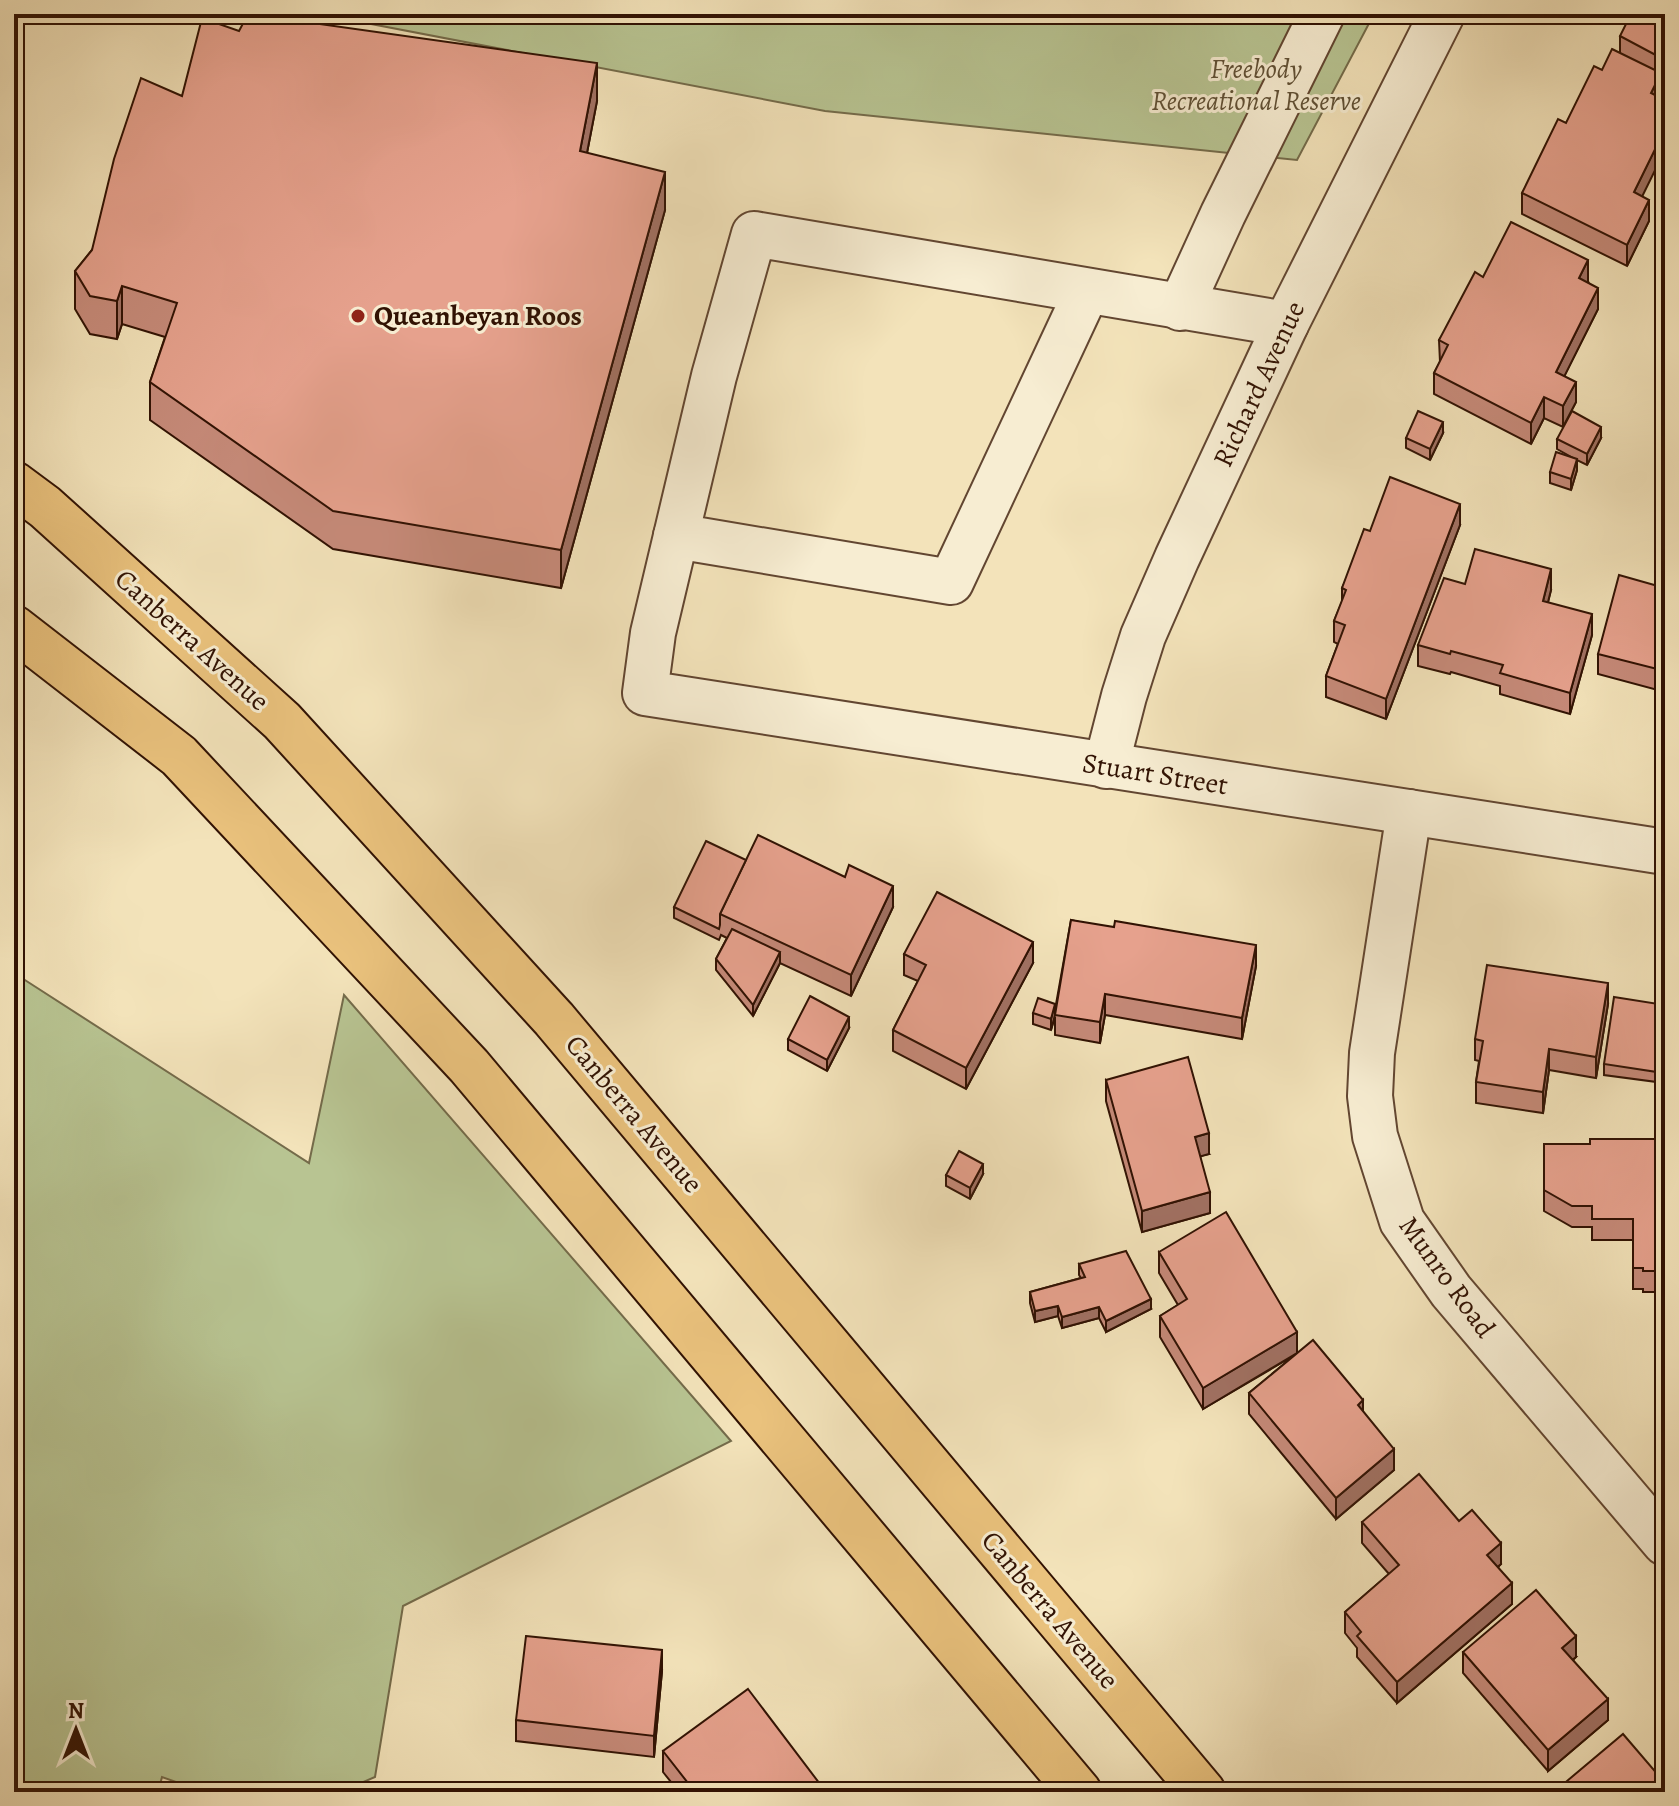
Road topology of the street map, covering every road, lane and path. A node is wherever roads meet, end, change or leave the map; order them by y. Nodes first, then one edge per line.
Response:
1 (1322, 14) edge
2 (1442, 14) edge
3 (1087, 291) junction
4 (1180, 308) junction
5 (1286, 324) junction
6 (14, 484) edge
7 (676, 536) junction
8 (14, 628) edge
9 (1106, 766) junction
10 (1409, 812) junction
11 (1665, 852) edge
12 (1665, 1543) edge
13 (1079, 1792) edge
14 (1203, 1792) edge

1 - 4 street
2 - 5 street, Richard Avenue
3 - 4 street
3 - 7 street
3 - 7 street
4 - 5 street
5 - 9 street, Richard Avenue
6 - 14 highway, Canberra Avenue
7 - 9 street, Stuart Street
8 - 13 highway
9 - 10 street, Stuart Street
10 - 11 street, Stuart Street
10 - 12 street, Munro Road

